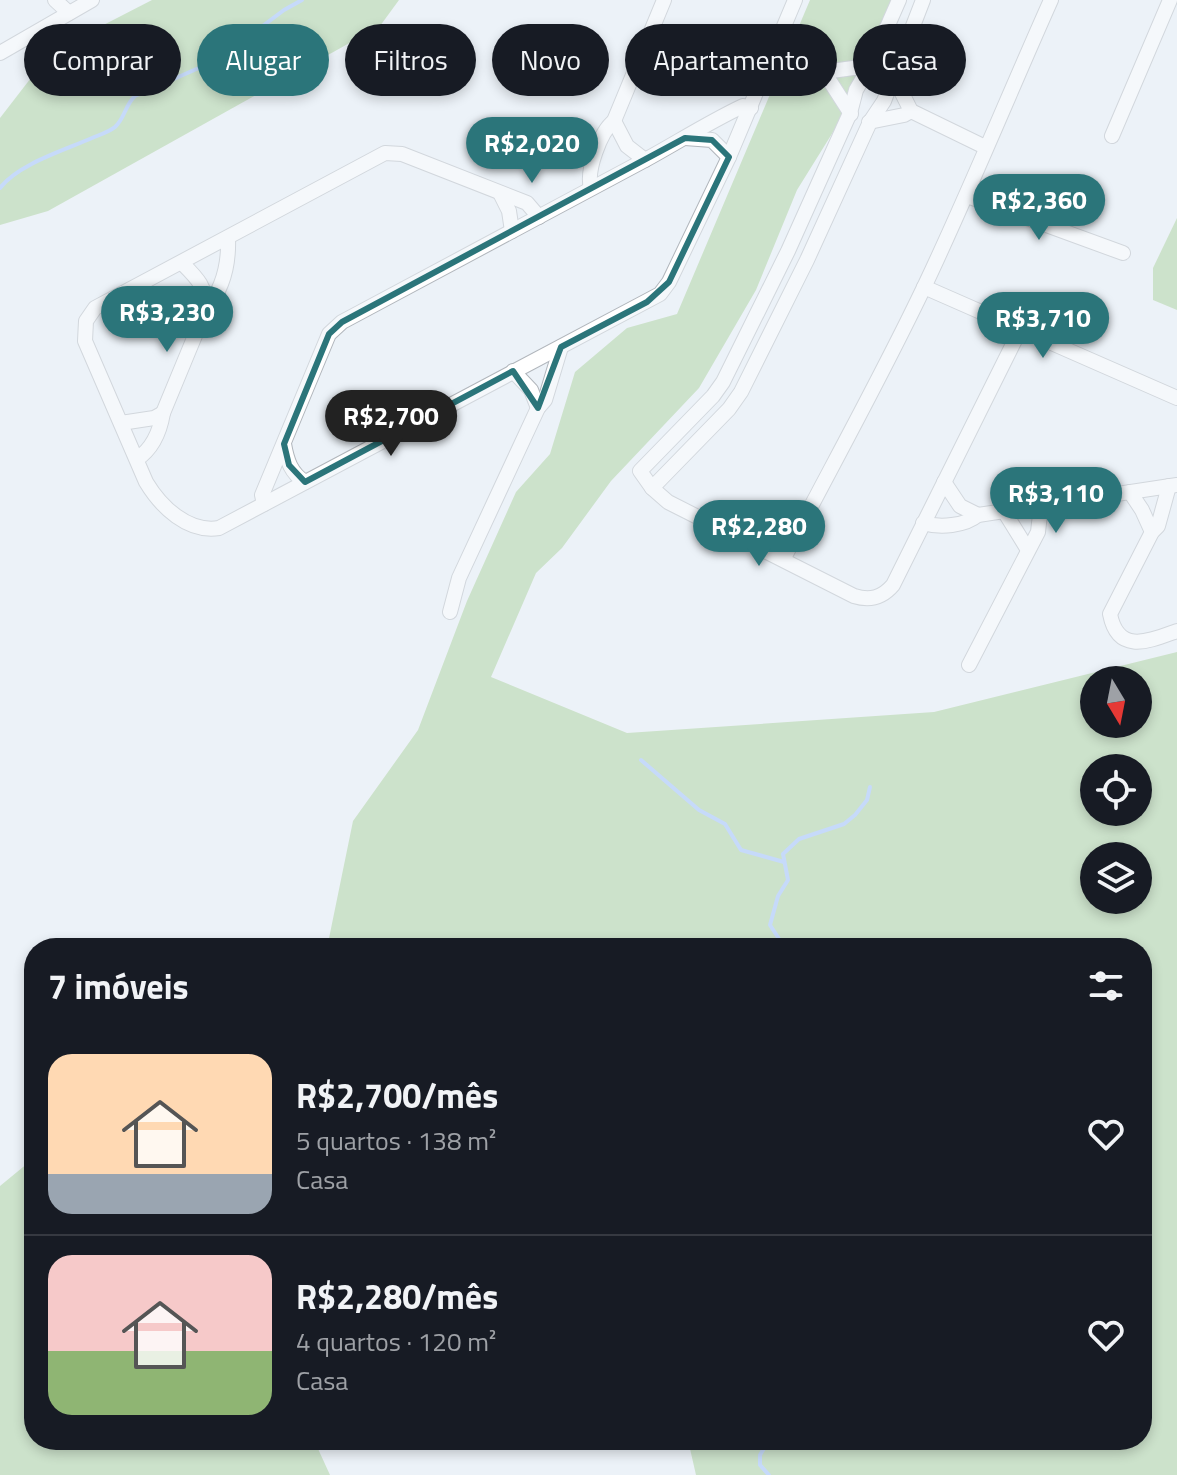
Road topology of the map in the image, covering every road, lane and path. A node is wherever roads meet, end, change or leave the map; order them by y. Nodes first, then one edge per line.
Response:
1 (55, 0) edge
2 (92, 0) edge
3 (664, 0) edge
4 (795, 0) edge
5 (899, 0) edge
6 (923, 0) edge
7 (1051, 0) edge
8 (1170, 0) edge
9 (69, 13) junction
10 (785, 24) edge
11 (888, 24) edge
12 (913, 24) edge
13 (0, 53) edge
14 (837, 92) edge
15 (756, 96) edge
16 (854, 96) edge
17 (885, 96) edge
18 (904, 96) edge
19 (751, 108) junction
20 (911, 111) junction
21 (850, 113) junction
22 (614, 121) junction
23 (870, 122) junction
24 (1112, 136) dead end
25 (685, 138) junction
26 (985, 147) junction
27 (729, 157) junction
28 (645, 160) junction
29 (591, 188) junction
30 (501, 195) junction
31 (967, 196) junction
32 (539, 217) junction
33 (512, 231) junction
34 (228, 238) junction
35 (1123, 253) dead end
36 (182, 263) junction
37 (924, 287) junction
38 (206, 309) junction
39 (1020, 330) junction
40 (561, 347) junction
41 (513, 371) junction
42 (1177, 398) edge
43 (538, 408) junction
44 (163, 413) junction
45 (121, 423) junction
46 (284, 444) junction
47 (137, 459) junction
48 (305, 482) junction
49 (944, 482) junction
50 (1173, 486) edge
51 (652, 488) junction
52 (1130, 492) junction
53 (264, 504) junction
54 (1041, 506) junction
55 (1004, 511) junction
56 (978, 515) junction
57 (923, 523) junction
58 (1152, 532) junction
59 (1028, 550) junction
60 (784, 558) junction
61 (450, 612) dead end
62 (1177, 631) edge
63 (969, 665) dead end

1 - 9 street
2 - 9 street
3 - 22 street
4 - 10 street
5 - 11 street
6 - 12 street
7 - 26 street
8 - 24 street
9 - 13 street
14 - 21 street
15 - 19 street
16 - 21 street
17 - 23 street
18 - 20 street
19 - 25 street
19 - 27 street
20 - 23 street
20 - 26 street
21 - 23 street
21 - 51 street
22 - 28 street
22 - 29 street
23 - 51 street
25 - 27 street
25 - 28 street
26 - 31 street
27 - 40 street
28 - 29 street
29 - 32 street
30 - 32 street
30 - 33 street
30 - 34 street
31 - 35 street
31 - 37 street
32 - 33 street
33 - 46 street
34 - 36 street
34 - 38 street
36 - 38 street
36 - 45 street
37 - 39 street
37 - 60 street
38 - 44 street
39 - 42 street
39 - 49 street
40 - 41 street
40 - 43 street
41 - 43 street
41 - 48 street
43 - 61 street
44 - 45 street
44 - 47 street
45 - 47 street
46 - 48 street
46 - 53 street
47 - 53 street
48 - 53 street
49 - 56 street
49 - 57 street
50 - 52 street
50 - 58 street
51 - 60 street
52 - 54 street
52 - 58 street
54 - 55 street
54 - 59 street
55 - 56 street
55 - 59 street
56 - 57 street
57 - 60 street
58 - 62 street
59 - 63 street

